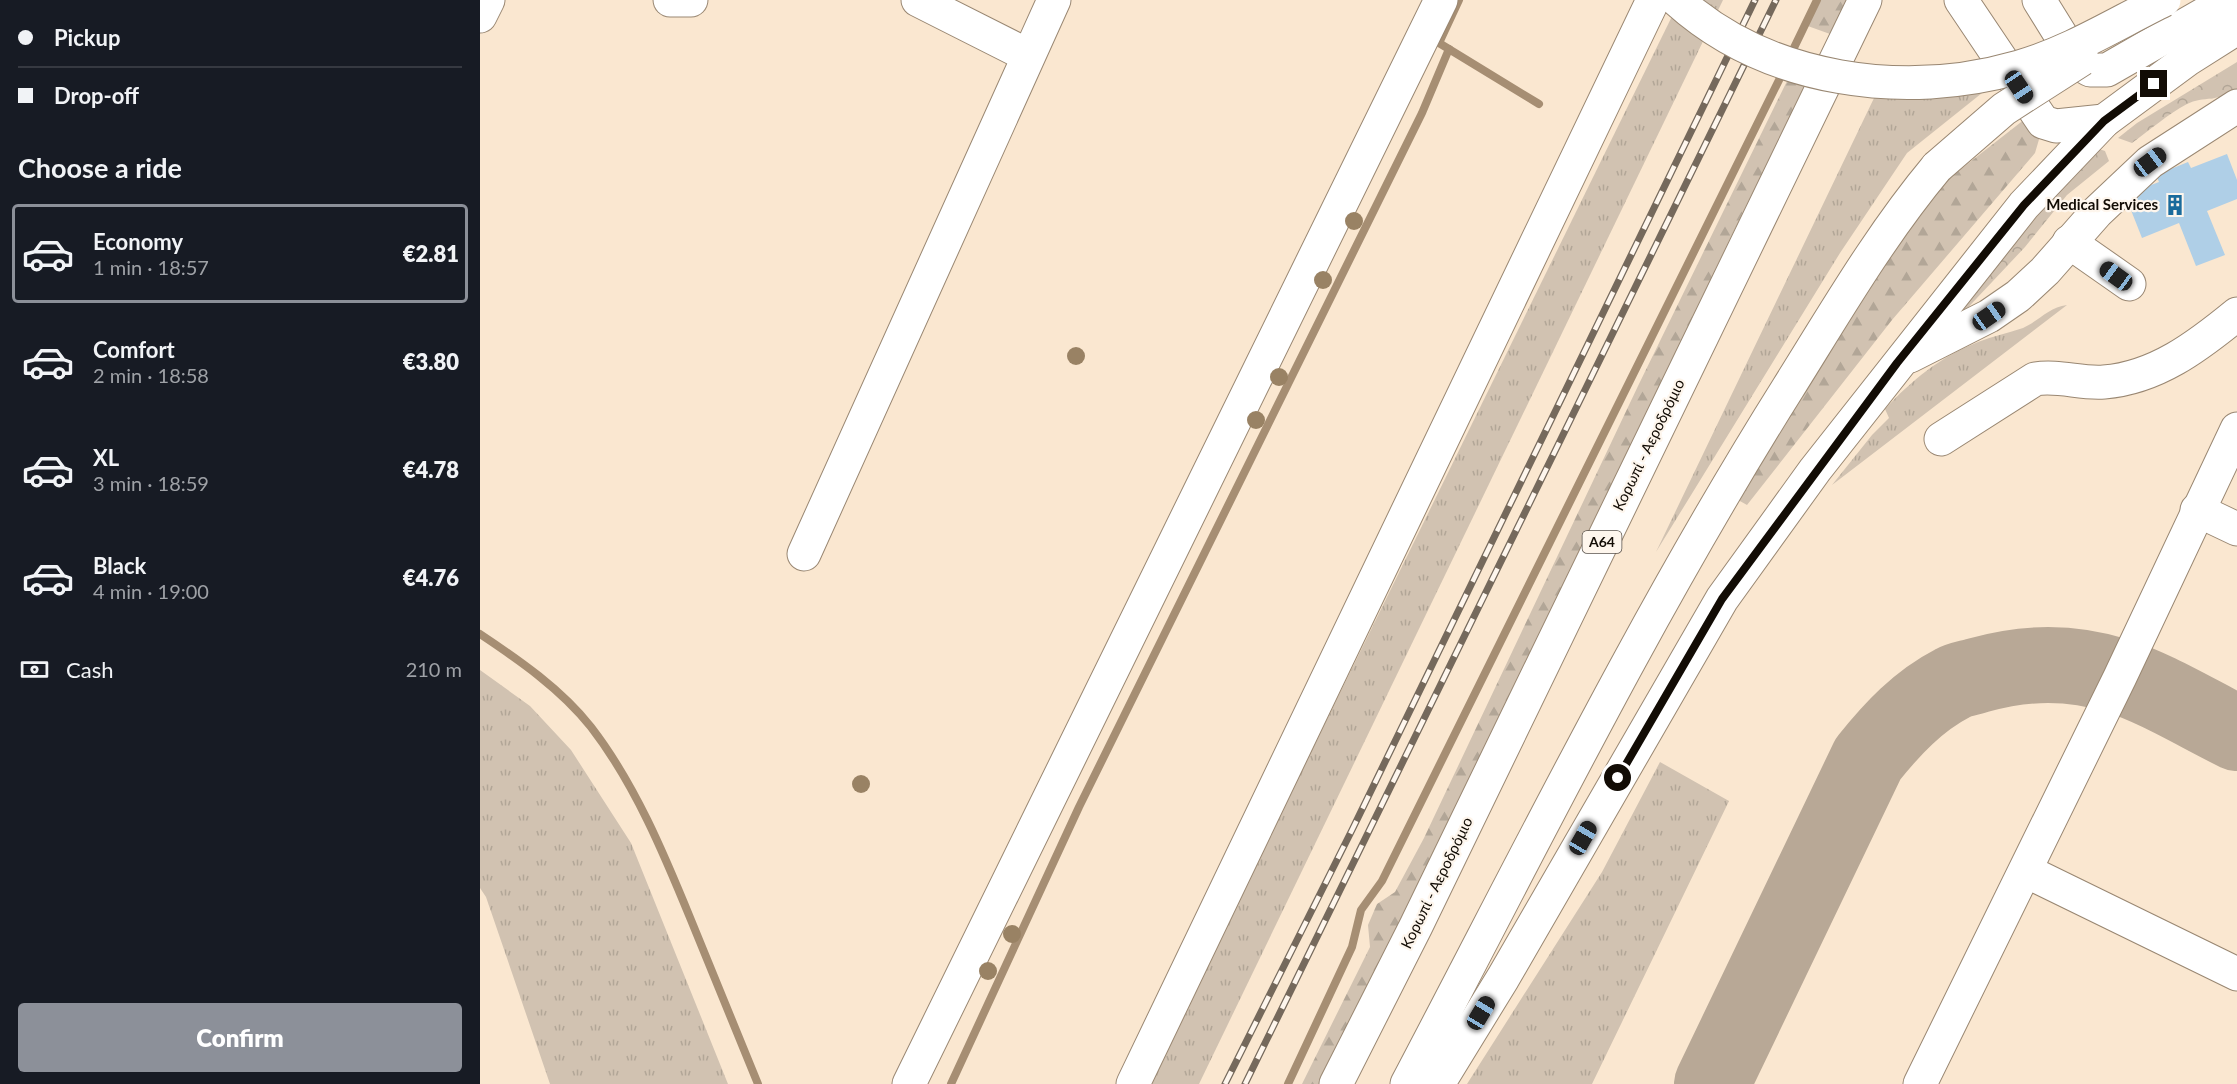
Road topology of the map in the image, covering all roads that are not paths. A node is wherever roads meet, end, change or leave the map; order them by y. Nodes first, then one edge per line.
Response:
1 (488, 0) edge
2 (669, 0) edge
3 (691, 0) edge
4 (918, 0) edge
5 (1054, 0) edge
6 (1441, 0) edge
7 (1653, 0) edge
8 (1677, 0) edge
9 (1865, 0) edge
10 (1961, 0) edge
11 (2038, 0) edge
12 (2164, 0) edge
13 (2178, 0) edge
14 (2229, 0) edge
15 (480, 16) edge
16 (2237, 28) edge
17 (1027, 55) junction
18 (2233, 114) edge
19 (2104, 121) junction
20 (2069, 242) junction
21 (2128, 284) dead end
22 (2237, 314) edge
23 (1897, 363) junction
24 (2237, 429) edge
25 (1941, 439) dead end
26 (2197, 510) junction
27 (2237, 530) edge
28 (804, 554) dead end
29 (2026, 871) junction
30 (2237, 974) edge
31 (909, 1084) edge
32 (1133, 1084) edge
33 (1336, 1084) edge
34 (1407, 1084) edge
35 (1438, 1084) edge
36 (1920, 1084) edge

1 - 15 main road
2 - 3 main road
4 - 17 main road
5 - 17 main road
6 - 31 main road
7 - 32 main road
8 - 12 main road, bridge
9 - 33 main road, Κορωπί - Αεροδρόμιο / Α64
10 - 19 main road
11 - 14 main road
13 - 34 main road, bridge
16 - 19 main road
17 - 28 main road
18 - 20 main road
19 - 23 main road
20 - 21 main road
20 - 23 main road
22 - 25 main road
23 - 35 main road
24 - 26 main road
26 - 27 main road
26 - 29 main road
29 - 30 main road
29 - 36 main road

